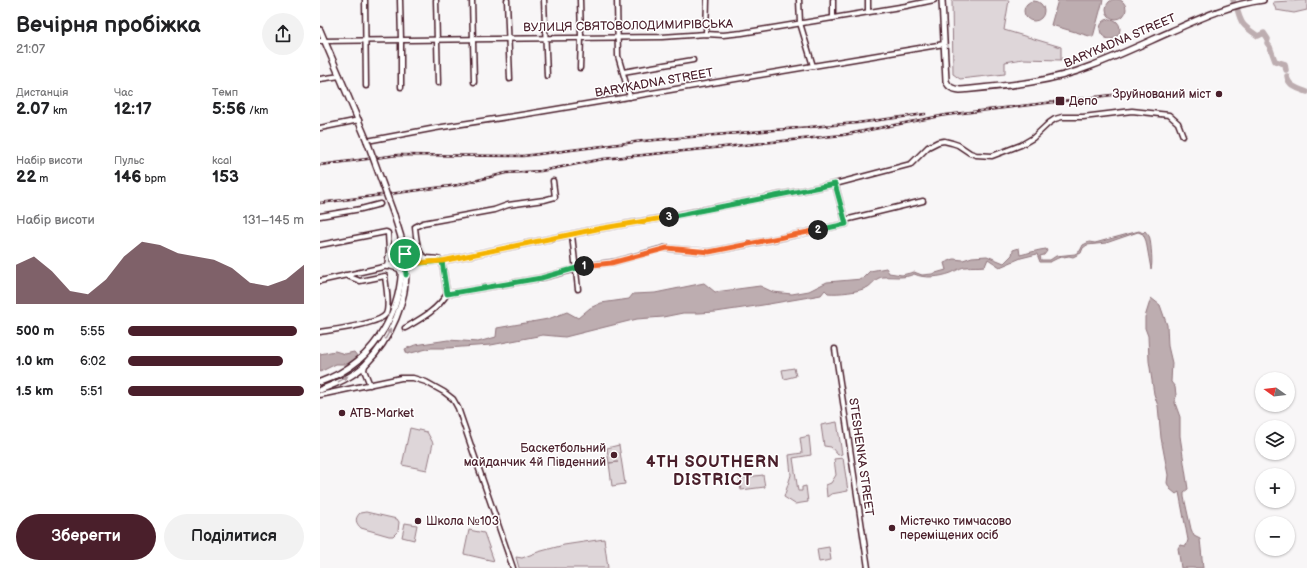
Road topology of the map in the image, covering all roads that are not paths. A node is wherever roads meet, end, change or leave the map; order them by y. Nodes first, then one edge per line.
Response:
1 (365, 0) edge
2 (400, 0) edge
3 (436, 0) edge
4 (472, 0) edge
5 (508, 0) edge
6 (544, 0) edge
7 (580, 0) edge
8 (617, 0) edge
9 (707, 0) edge
10 (799, 0) edge
11 (833, 0) edge
12 (868, 0) edge
13 (905, 0) edge
14 (934, 0) edge
15 (942, 0) edge
16 (1263, 0) edge
17 (906, 6) junction
18 (868, 12) junction
19 (833, 18) junction
20 (800, 23) junction
21 (320, 30) edge
22 (706, 34) junction
23 (617, 36) junction
24 (581, 37) junction
25 (508, 38) junction
26 (544, 38) junction
27 (473, 39) junction
28 (401, 40) junction
29 (436, 40) junction
30 (322, 41) edge
31 (365, 41) junction
32 (944, 44) junction
33 (693, 60) dead end
34 (813, 66) junction
35 (580, 68) dead end
36 (623, 72) junction
37 (340, 76) junction
38 (547, 76) dead end
39 (320, 79) edge
40 (510, 79) dead end
41 (474, 82) dead end
42 (438, 83) dead end
43 (366, 86) dead end
44 (401, 87) dead end
45 (630, 97) junction
46 (359, 120) junction
47 (320, 128) edge
48 (1183, 136) dead end
49 (368, 141) junction
50 (553, 181) dead end
51 (835, 184) junction
52 (923, 201) dead end
53 (380, 204) dead end
54 (320, 216) edge
55 (845, 220) junction
56 (572, 235) junction
57 (320, 245) edge
58 (403, 253) junction
59 (442, 261) junction
60 (415, 263) junction
61 (387, 267) junction
62 (575, 269) junction
63 (404, 275) junction
64 (345, 276) junction
65 (320, 281) edge
66 (578, 289) dead end
67 (447, 294) junction
68 (405, 328) dead end
69 (320, 332) edge
70 (835, 349) dead end
71 (365, 365) junction
72 (320, 382) edge
73 (370, 384) junction
74 (320, 390) edge
75 (320, 395) edge
76 (512, 568) edge
77 (868, 568) edge

1 - 31 street
2 - 28 street
3 - 29 street
4 - 27 street
5 - 25 street
6 - 26 street
7 - 24 street
8 - 23 street
9 - 22 street
10 - 20 street
11 - 19 street
12 - 18 street
13 - 17 street
14 - 17 street, ВУЛИЦЯ СВЯТОВОЛОДИМИРІВСЬКА
15 - 32 main road
16 - 32 main road, BARYKADNA STREET
17 - 18 street, ВУЛИЦЯ СВЯТОВОЛОДИМИРІВСЬКА
18 - 19 street, ВУЛИЦЯ СВЯТОВОЛОДИМИРІВСЬКА
19 - 20 street, ВУЛИЦЯ СВЯТОВОЛОДИМИРІВСЬКА
20 - 22 street, ВУЛИЦЯ СВЯТОВОЛОДИМИРІВСЬКА
20 - 34 street
21 - 30 main road
22 - 23 street, ВУЛИЦЯ СВЯТОВОЛОДИМИРІВСЬКА
23 - 24 street, ВУЛИЦЯ СВЯТОВОЛОДИМИРІВСЬКА
23 - 36 street
24 - 26 street, ВУЛИЦЯ СВЯТОВОЛОДИМИРІВСЬКА
24 - 35 street
25 - 26 street, ВУЛИЦЯ СВЯТОВОЛОДИМИРІВСЬКА
25 - 27 street, ВУЛИЦЯ СВЯТОВОЛОДИМИРІВСЬКА
25 - 40 street
26 - 38 street
27 - 29 street, ВУЛИЦЯ СВЯТОВОЛОДИМИРІВСЬКА
27 - 41 street
28 - 29 street, ВУЛИЦЯ СВЯТОВОЛОДИМИРІВСЬКА
28 - 31 street, ВУЛИЦЯ СВЯТОВОЛОДИМИРІВСЬКА
28 - 44 street
29 - 42 street
30 - 31 street, ВУЛИЦЯ СВЯТОВОЛОДИМИРІВСЬКА
30 - 37 main road
31 - 43 street
32 - 34 street, BARYKADNA STREET
33 - 36 street
34 - 45 street, BARYKADNA STREET
36 - 45 street
37 - 39 street
37 - 46 main road
45 - 49 street, BARYKADNA STREET
46 - 47 street
46 - 49 main road
48 - 51 street
49 - 58 main road, bridge
50 - 59 street
51 - 55 street
51 - 56 street
52 - 55 street
53 - 54 street
55 - 62 street
56 - 59 street
56 - 62 street
57 - 61 street
58 - 60 street
58 - 61 street
58 - 63 main road
59 - 60 street
59 - 67 street
60 - 63 street
61 - 63 street
61 - 64 street
62 - 66 street
62 - 67 street
71 -> 63 main road
63 - 72 main road
64 - 65 street
64 - 69 street
67 - 68 street
70 - 77 street, STESHENKA STREET
71 - 73 street
74 -> 71 main road
73 - 75 street
73 - 76 street

